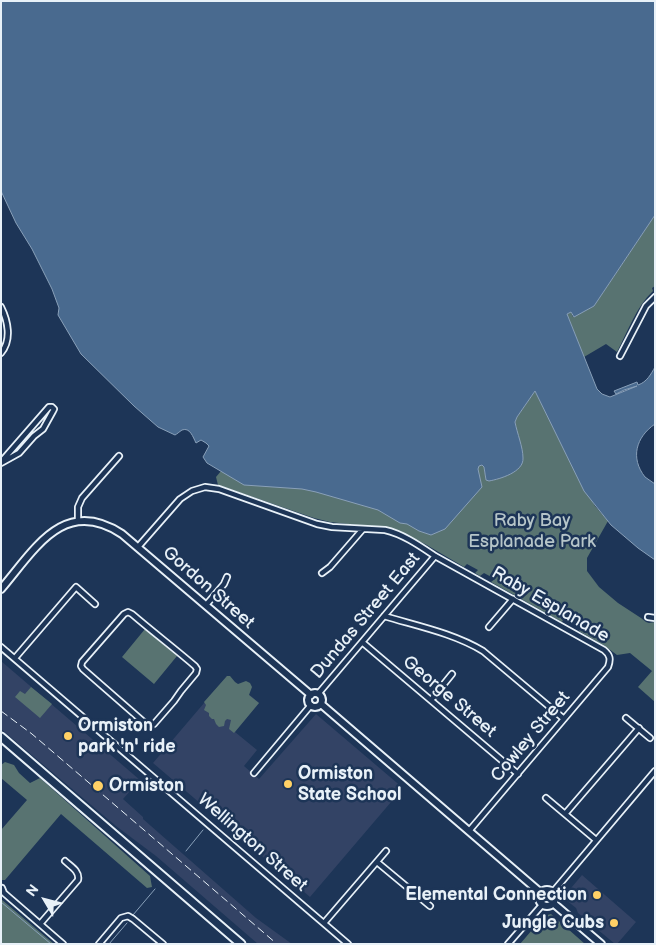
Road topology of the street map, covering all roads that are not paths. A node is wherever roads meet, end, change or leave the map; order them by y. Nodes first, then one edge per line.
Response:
1 (655, 297) edge
2 (1, 307) edge
3 (1, 353) edge
4 (620, 356) dead end
5 (119, 456) dead end
6 (1, 463) edge
7 (78, 521) junction
8 (363, 528) junction
9 (138, 547) junction
10 (435, 556) junction
11 (322, 573) dead end
12 (227, 577) dead end
13 (1, 589) edge
14 (513, 599) junction
15 (95, 604) dead end
16 (206, 606) junction
17 (384, 616) junction
18 (648, 617) dead end
19 (655, 618) edge
20 (489, 627) dead end
21 (362, 642) junction
22 (1, 647) edge
23 (15, 658) junction
24 (610, 660) joint
25 (81, 666) joint
26 (452, 674) dead end
27 (318, 694) junction
28 (311, 695) junction
29 (430, 700) junction
30 (321, 704) junction
31 (311, 705) junction
32 (626, 718) dead end
33 (564, 719) junction
34 (639, 728) junction
35 (1, 737) edge
36 (650, 738) dead end
37 (655, 771) edge
38 (254, 773) dead end
39 (518, 774) junction
40 (546, 798) dead end
41 (565, 814) junction
42 (469, 831) junction
43 (596, 840) junction
44 (386, 851) dead end
45 (65, 861) dead end
46 (376, 862) junction
47 (2, 888) edge
48 (541, 893) junction
49 (552, 893) junction
50 (553, 903) junction
51 (542, 905) junction
52 (430, 906) dead end
53 (324, 923) junction
54 (40, 924) junction
55 (63, 944) edge
56 (99, 944) edge
57 (163, 944) edge
58 (241, 944) edge
59 (348, 944) edge
60 (508, 944) edge
61 (601, 944) edge

1 - 4 street
2 - 3 street
5 - 7 street
6 - 6 street
7 - 9 street, Gordon Street
7 - 13 street
8 - 9 street, Raby Esplanade
8 - 10 street, Raby Esplanade
8 - 11 street
9 - 16 street, Gordon Street
10 - 14 street, Raby Esplanade
10 - 17 street, Dundas Street East
12 - 16 street
14 - 20 street
14 - 24 street, Raby Esplanade
15 - 23 street
16 - 28 street, Gordon Street
17 - 21 street, Dundas Street East
17 - 33 street
18 - 19 street
21 - 27 street, Dundas Street East
21 - 29 street, George Street
22 - 23 street, Wellington Street
23 - 53 street, Wellington Street
24 - 33 street, Cowley Street
25 - 25 street
26 - 29 street
27 - 28 street
27 - 30 street
28 - 31 street
29 - 39 street, George Street
30 - 31 street
30 - 42 street
31 - 38 street, Dundas Street East
32 - 34 street
33 - 39 street, Cowley Street
34 - 36 street
34 - 41 street
35 - 58 main road
37 - 43 street
39 - 42 street, Cowley Street
40 - 41 street
41 - 43 street
42 - 48 street
43 - 49 street
44 - 46 street
45 - 54 street
46 - 52 street
46 - 53 street
47 - 54 street
48 - 49 street
48 - 51 street
49 - 50 street
50 - 51 street
50 - 61 street
51 - 60 street
53 - 59 street, Wellington Street
54 - 55 street
56 - 57 street

